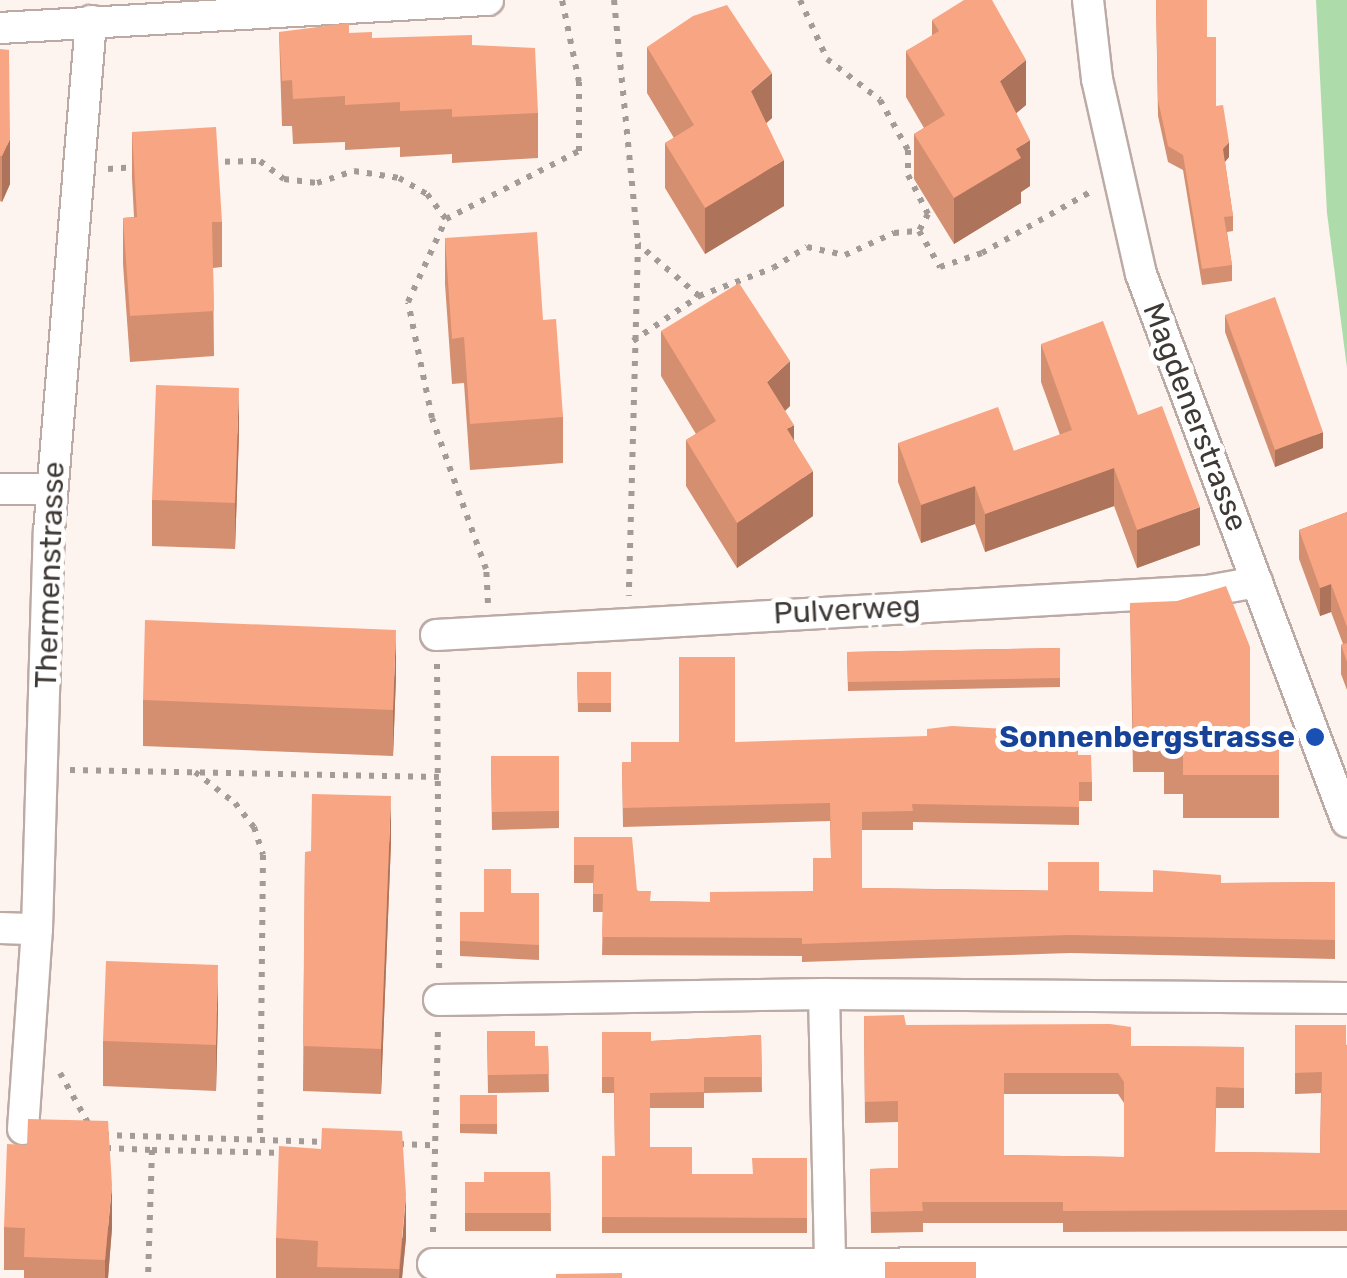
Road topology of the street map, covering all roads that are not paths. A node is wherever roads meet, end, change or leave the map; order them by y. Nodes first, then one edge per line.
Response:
1 (488, 0) edge
2 (1088, 0) edge
3 (91, 21) junction
4 (0, 28) edge
5 (0, 489) edge
6 (52, 489) junction
7 (1257, 582) junction
8 (436, 635) road end
9 (1347, 822) edge
10 (0, 928) edge
11 (37, 929) junction
12 (824, 994) junction
13 (1347, 998) edge
14 (439, 1000) road end
15 (23, 1130) edge
16 (830, 1261) junction
17 (1347, 1263) edge
18 (433, 1264) road end

1 - 3 street
2 - 7 street, Magdenerstrasse
3 - 4 street
3 - 6 street, Thermenstrasse
5 - 6 street
6 - 11 street, Thermenstrasse
7 - 8 street, Pulverweg
7 - 9 street, Magdenerstrasse
10 - 11 street
11 - 15 street, Thermenstrasse
12 - 13 street
12 - 14 street
12 - 16 street
16 - 17 street
16 - 18 street

